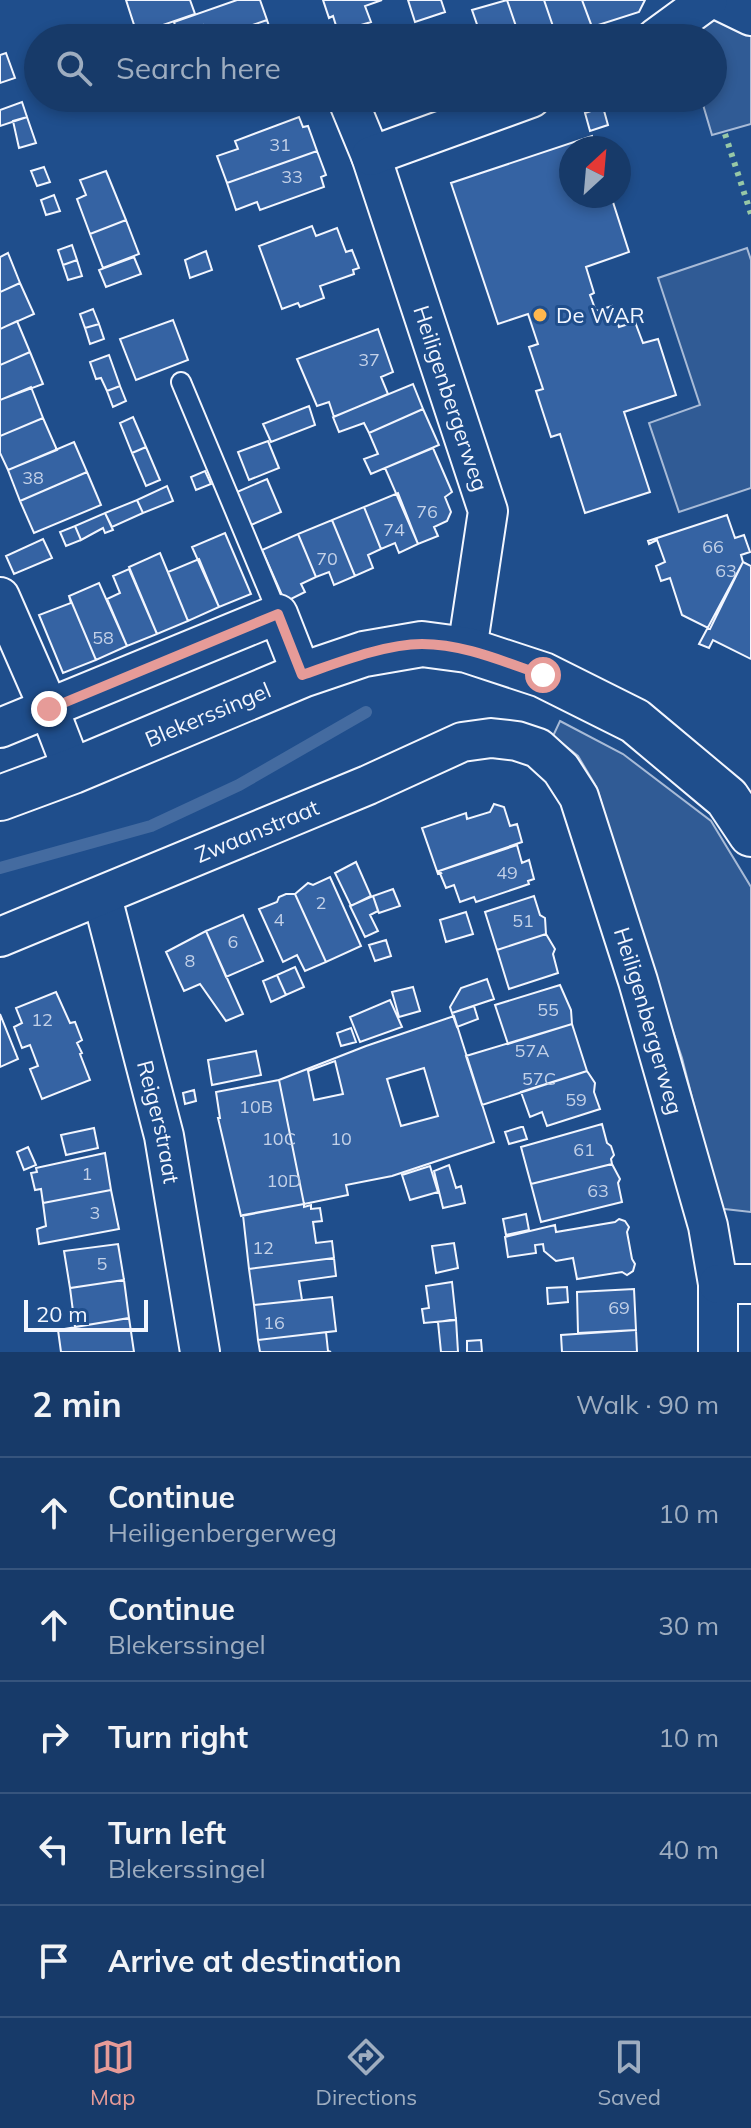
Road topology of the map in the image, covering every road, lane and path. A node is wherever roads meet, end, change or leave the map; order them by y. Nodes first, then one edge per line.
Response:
1 (708, 0) edge
2 (718, 0) edge
3 (751, 16) edge
4 (675, 24) edge
5 (353, 112) edge
6 (492, 112) edge
7 (371, 156) junction
8 (181, 382) dead end
9 (0, 597) edge
10 (278, 614) junction
11 (467, 650) junction
12 (302, 675) junction
13 (49, 709) junction
14 (0, 728) edge
15 (517, 741) joint
16 (73, 771) junction
17 (0, 798) edge
18 (751, 834) edge
19 (102, 897) junction
20 (0, 937) edge
21 (735, 1284) edge
22 (200, 1352) edge
23 (718, 1352) edge

1 - 4 street
2 - 3 street
5 - 7 street, Heiligenbergerweg
6 - 7 street
7 - 11 street, Heiligenbergerweg
8 - 10 lane
9 - 13 street
10 - 12 street
10 - 13 street
11 - 12 street, Blekerssingel
11 - 18 street
12 - 16 street, Blekerssingel
13 - 14 street
13 - 16 street
15 - 19 street, Zwaanstraat
15 - 21 street, Heiligenbergerweg
16 - 17 street, Blekerssingel
19 - 20 street, Zwaanstraat
19 - 22 street, Reigerstraat
21 - 23 street, Heiligenbergerweg

